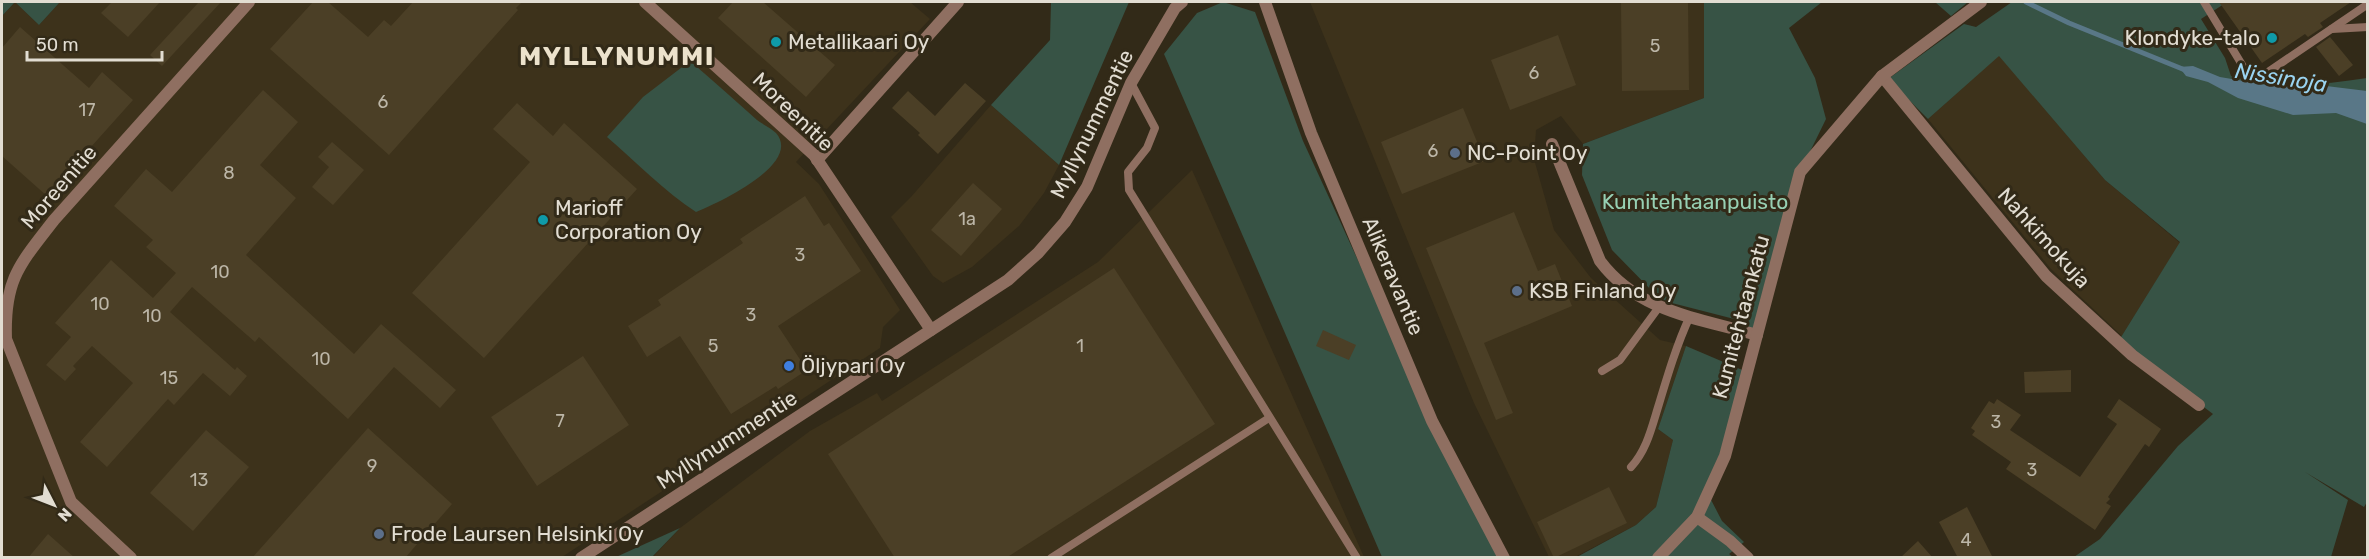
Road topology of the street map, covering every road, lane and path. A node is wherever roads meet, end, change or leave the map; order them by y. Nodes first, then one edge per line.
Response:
1 (249, 2) edge
2 (645, 2) edge
3 (958, 2) edge
4 (1182, 2) edge
5 (1265, 2) edge
6 (1981, 2) edge
7 (2204, 2) edge
8 (2367, 4) edge
9 (2367, 27) edge
10 (2331, 29) junction
11 (1882, 76) junction
12 (1131, 83) junction
13 (1552, 144) dead end
14 (817, 160) junction
15 (1659, 308) junction
16 (1690, 316) junction
17 (931, 330) junction
18 (1756, 335) junction
19 (1602, 371) dead end
20 (2199, 405) dead end
21 (1269, 418) junction
22 (1631, 467) dead end
23 (1697, 517) junction
24 (131, 558) edge
25 (581, 558) edge
26 (1051, 558) edge
27 (1357, 558) edge
28 (1504, 558) edge
29 (1658, 558) edge
30 (1748, 558) edge

1 - 24 street, Moreenitie
2 - 14 street, Moreenitie
3 - 14 street
4 - 12 street, Myllynummentie
5 - 28 street, Alikeravantie
6 - 11 street, Kumitehtaankatu
7 - 10 lane
8 - 10 lane
9 - 10 lane
11 - 18 street, Kumitehtaankatu
11 - 20 street, Nahkimokuja
12 - 17 street, Myllynummentie
12 - 21 lane
13 - 15 street
14 - 17 street, Moreenitie
15 - 16 street
15 - 19 lane
16 - 18 street
16 - 22 lane
17 - 25 street, Myllynummentie
18 - 23 street, Kumitehtaankatu
21 - 26 lane
21 - 27 lane
23 - 29 street, Kumitehtaankatu
23 - 30 street

